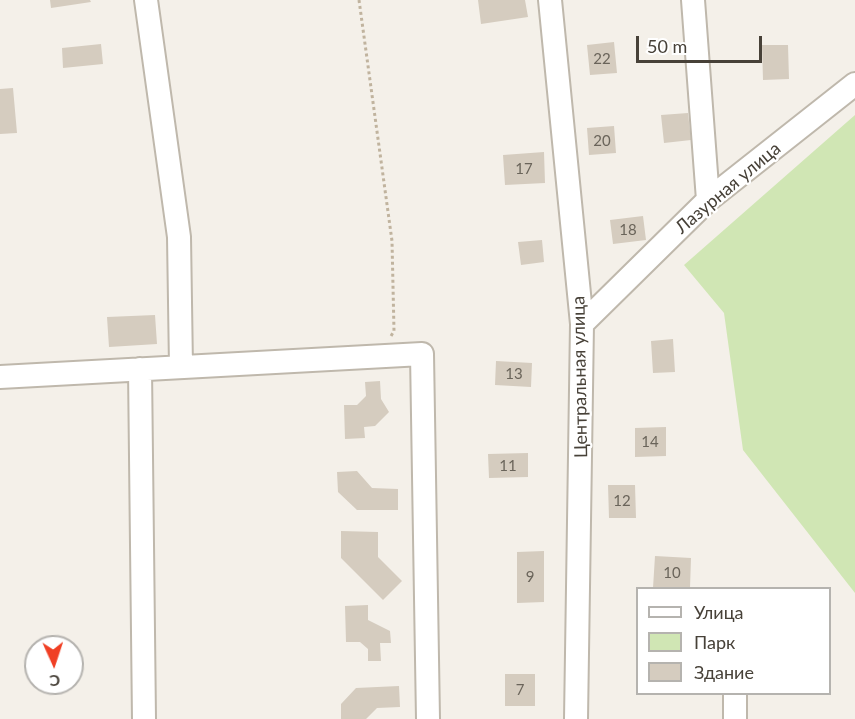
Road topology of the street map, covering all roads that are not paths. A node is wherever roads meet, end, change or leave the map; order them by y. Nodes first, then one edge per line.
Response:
1 (146, 0) edge
2 (550, 0) edge
3 (693, 0) edge
4 (855, 84) edge
5 (708, 200) junction
6 (582, 324) junction
7 (181, 367) junction
8 (140, 369) junction
9 (0, 376) edge
10 (735, 695) edge
11 (144, 719) edge
12 (428, 719) edge
13 (576, 719) edge
14 (735, 719) edge

1 - 7 street
2 - 6 street, Центральная улица
3 - 5 street
4 - 5 street, Лазурная улица
5 - 6 street, Лазурная улица
6 - 13 street, Центральная улица
7 - 8 street
7 - 12 street
8 - 9 street
8 - 11 street
10 - 14 street

